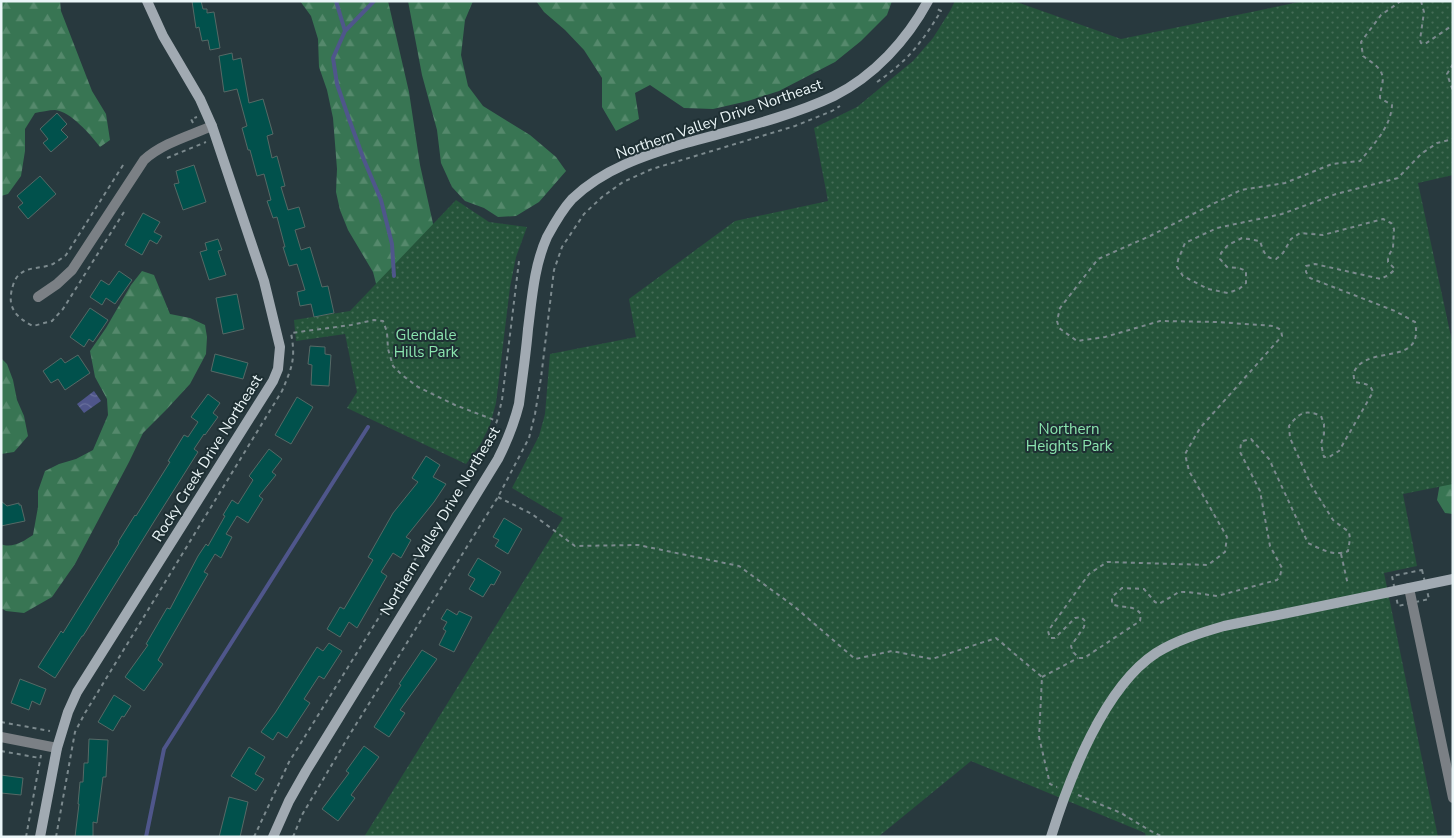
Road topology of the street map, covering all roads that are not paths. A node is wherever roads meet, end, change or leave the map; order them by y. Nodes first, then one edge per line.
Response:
1 (147, 1) edge
2 (928, 1) edge
3 (212, 126) junction
4 (38, 297) dead end
5 (1453, 579) edge
6 (1409, 588) junction
7 (1, 737) edge
8 (57, 748) junction
9 (1448, 752) edge
10 (1453, 798) edge
11 (40, 837) edge
12 (273, 837) edge
13 (1050, 837) edge

1 - 3 street, Rocky Creek Drive Northeast
2 - 12 street, Northern Valley Drive Northeast
3 - 4 street
3 - 8 street, Rocky Creek Drive Northeast
5 - 6 street
6 - 9 street
6 - 13 street
7 - 8 street
8 - 11 street, Rocky Creek Drive Northeast
9 - 10 street

